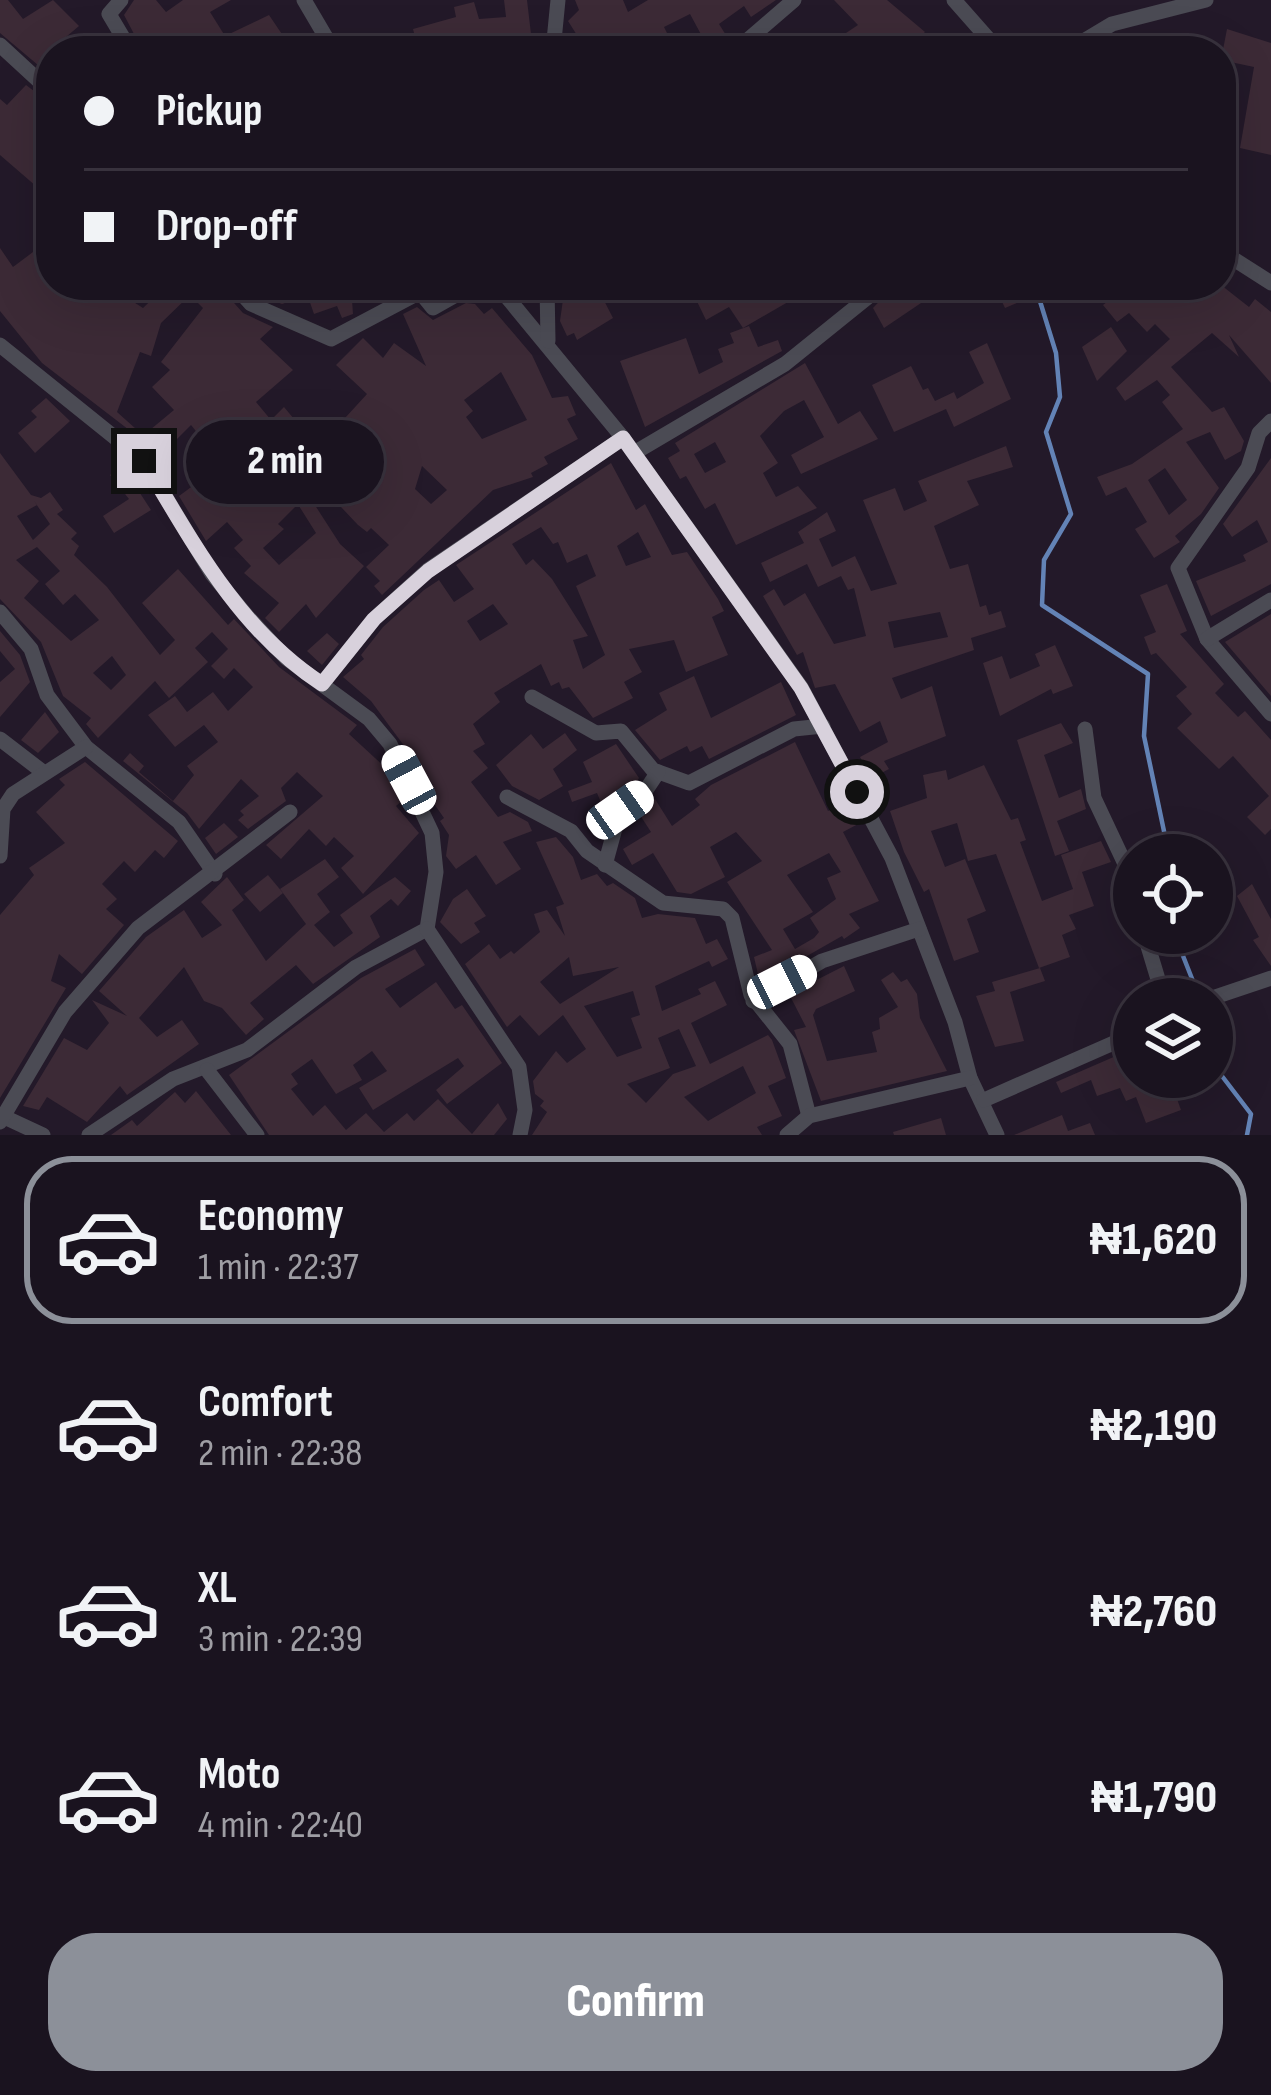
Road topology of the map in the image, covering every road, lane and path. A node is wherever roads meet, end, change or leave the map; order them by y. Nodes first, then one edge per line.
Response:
1 (122, 0) edge
2 (304, 0) edge
3 (558, 0) edge
4 (794, 0) edge
5 (954, 0) edge
6 (1206, 0) edge
7 (122, 36) edge
8 (325, 36) edge
9 (555, 36) edge
10 (752, 36) edge
11 (986, 36) edge
12 (1092, 36) edge
13 (0, 45) edge
14 (36, 78) edge
15 (1236, 261) edge
16 (1271, 283) edge
17 (247, 300) edge
18 (405, 300) edge
19 (510, 300) edge
20 (547, 300) edge
21 (864, 300) edge
22 (548, 341) junction
23 (0, 345) edge
24 (1271, 421) edge
25 (623, 438) junction
26 (634, 453) junction
27 (1271, 600) edge
28 (0, 612) edge
29 (1207, 638) junction
30 (322, 684) junction
31 (532, 697) dead end
32 (1271, 714) edge
33 (823, 726) junction
34 (1084, 729) dead end
35 (0, 740) edge
36 (86, 747) junction
37 (43, 772) junction
38 (658, 772) junction
39 (507, 797) dead end
40 (290, 812) dead end
41 (1113, 838) edge
42 (0, 856) edge
43 (605, 865) junction
44 (214, 874) junction
45 (427, 929) junction
46 (919, 929) junction
47 (1271, 978) edge
48 (1233, 991) edge
49 (753, 1000) junction
50 (1113, 1043) edge
51 (207, 1070) junction
52 (970, 1078) junction
53 (984, 1100) junction
54 (809, 1115) junction
55 (1, 1118) edge
56 (43, 1135) edge
57 (89, 1135) edge
58 (257, 1135) edge
59 (520, 1135) edge
60 (787, 1135) edge
61 (997, 1135) edge

1 - 7 street
2 - 8 street
3 - 9 street
4 - 10 street
5 - 11 street
6 - 12 street
13 - 14 street
15 - 16 street
17 - 18 street
19 - 22 street
20 - 22 street
21 - 26 street
22 - 25 street
23 - 30 street
24 - 29 street
25 - 26 street
25 - 30 street
26 - 33 street
27 - 29 street
28 - 36 street
29 - 32 street
30 - 45 street
31 - 38 street
33 - 38 street
33 - 46 street
34 - 41 street
35 - 37 street
36 - 37 street
36 - 44 street
37 - 42 street
38 - 43 street
39 - 43 street
40 - 44 street
43 - 49 street
44 - 55 street
45 - 51 street
45 - 59 street
46 - 49 street
46 - 52 street
47 - 48 street
49 - 54 street
50 - 53 street
51 - 57 street
51 - 58 street
52 - 53 street
52 - 54 street
53 - 61 street
54 - 60 street
55 - 56 street

